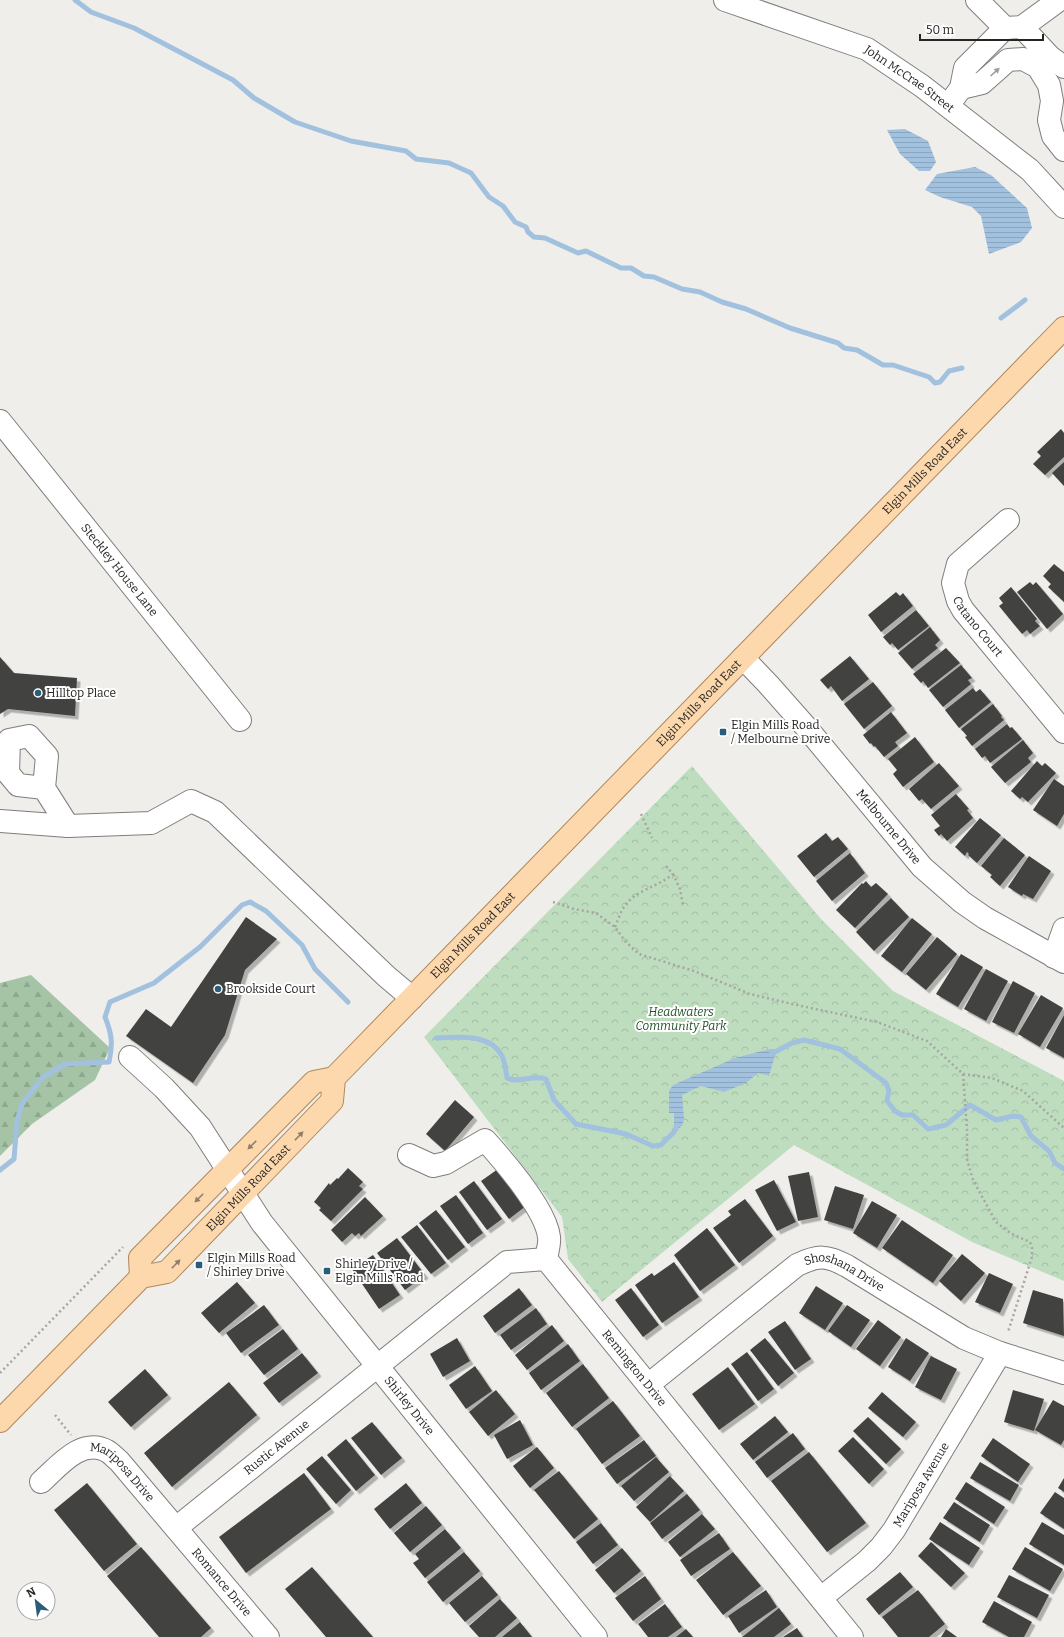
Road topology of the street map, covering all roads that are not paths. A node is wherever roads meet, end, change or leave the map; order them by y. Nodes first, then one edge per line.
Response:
1 (725, 0) edge
2 (977, 0) edge
3 (1060, 0) edge
4 (1013, 28) junction
5 (1064, 67) edge
6 (960, 88) junction
7 (948, 105) junction
8 (1064, 150) edge
9 (1064, 207) edge
10 (1064, 328) edge
11 (0, 421) edge
12 (1008, 520) dead end
13 (743, 658) junction
14 (240, 720) dead end
15 (1064, 732) edge
16 (44, 788) dead end
17 (0, 821) edge
18 (68, 826) junction
19 (1064, 929) edge
20 (1059, 960) edge
21 (412, 998) junction
22 (130, 1057) dead end
23 (334, 1078) junction
24 (408, 1155) dead end
25 (227, 1170) junction
26 (243, 1194) junction
27 (546, 1259) junction
28 (141, 1277) junction
29 (1000, 1353) junction
30 (376, 1365) junction
31 (1064, 1373) edge
32 (648, 1385) junction
33 (0, 1421) edge
34 (41, 1482) dead end
35 (176, 1528) junction
36 (821, 1598) junction
37 (268, 1637) edge
38 (596, 1637) edge
39 (852, 1637) edge

1 - 7 street, John McCrae Street
2 - 4 street
3 - 4 street
4 - 5 street
4 - 6 street
6 - 7 street
6 -> 8 street
7 - 9 street, John McCrae Street
10 - 13 main road, Elgin Mills Road East
11 - 14 street, Steckley House Lane
12 - 15 street, Catano Court
13 - 20 street, Melbourne Drive
13 - 21 main road, Elgin Mills Road East
16 - 18 street
17 - 18 street
18 - 21 street
19 - 20 street
21 - 23 main road, Elgin Mills Road East
22 - 25 street, Shirley Drive
23 -> 25 main road
26 -> 23 main road, Elgin Mills Road East
24 - 27 street
25 - 26 street, Shirley Drive
25 -> 28 main road
28 -> 26 main road, Elgin Mills Road East
26 - 30 street, Shirley Drive
27 - 30 street
27 - 32 street, Remington Drive
28 - 33 main road
29 - 31 street, Shoshana Drive
29 - 32 street, Shoshana Drive
29 - 36 street, Mariposa Avenue
30 - 35 street, Rustic Avenue
30 - 38 street, Shirley Drive
32 - 36 street, Remington Drive
34 - 35 street, Mariposa Drive
35 - 37 street, Romance Drive
36 - 39 street, Remington Drive

